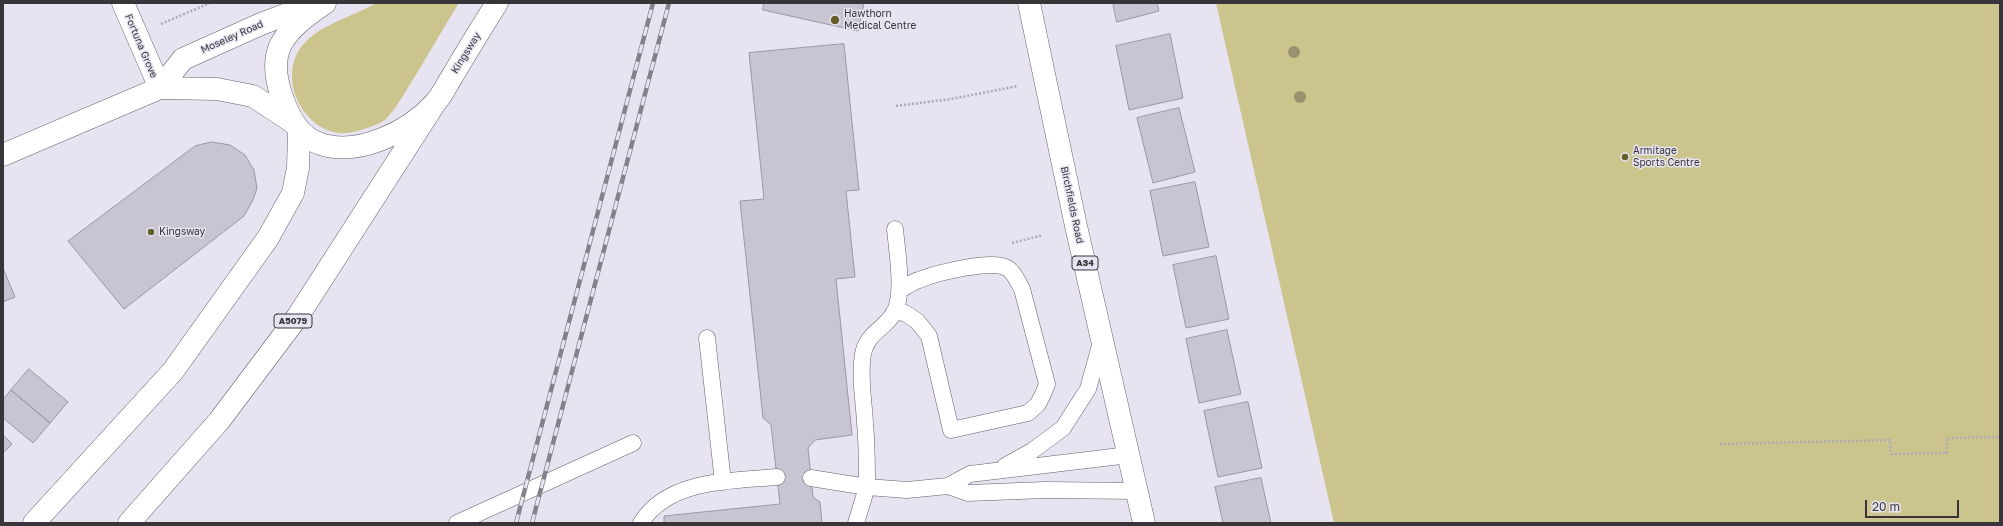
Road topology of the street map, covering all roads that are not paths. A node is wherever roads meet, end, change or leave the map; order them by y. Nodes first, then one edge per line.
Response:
1 (123, 3) edge
2 (316, 3) edge
3 (325, 3) edge
4 (497, 3) edge
5 (1029, 3) edge
6 (160, 88) junction
7 (435, 103) junction
8 (296, 126) junction
9 (3, 155) edge
10 (895, 230) dead end
11 (900, 290) junction
12 (894, 312) junction
13 (707, 338) dead end
14 (1102, 340) junction
15 (633, 443) dead end
16 (1128, 455) junction
17 (999, 470) junction
18 (777, 477) dead end
19 (811, 478) dead end
20 (724, 482) junction
21 (948, 486) junction
22 (867, 487) junction
23 (1137, 491) junction
24 (34, 523) edge
25 (129, 523) edge
26 (457, 523) edge
27 (641, 523) edge
28 (856, 523) edge
29 (1144, 523) edge

1 - 6 main road, Fortuna Grove
2 - 6 main road, Moseley Road
3 - 8 main road, Kingsway / A5079
4 - 7 main road, Kingsway / A5079
5 - 14 main road, Birchfields Road / A34
6 - 8 main road, Moseley Road
6 - 9 main road, Moseley Road
7 - 8 main road, Kingsway / A5079
7 - 25 main road, Kingsway / A5079
8 - 24 main road, Kingsway / A5079
10 - 11 lane
11 - 12 lane
11 - 12 lane
12 - 22 lane
13 - 20 lane
14 - 16 main road, Birchfields Road / A34
14 - 17 lane
15 - 26 lane
16 - 17 lane
16 - 23 main road, Birchfields Road / A34
17 - 21 lane
18 - 20 lane
19 - 22 lane
20 - 27 lane
21 - 22 lane
21 - 23 lane
22 - 28 lane
23 - 29 main road, Birchfields Road / A34

